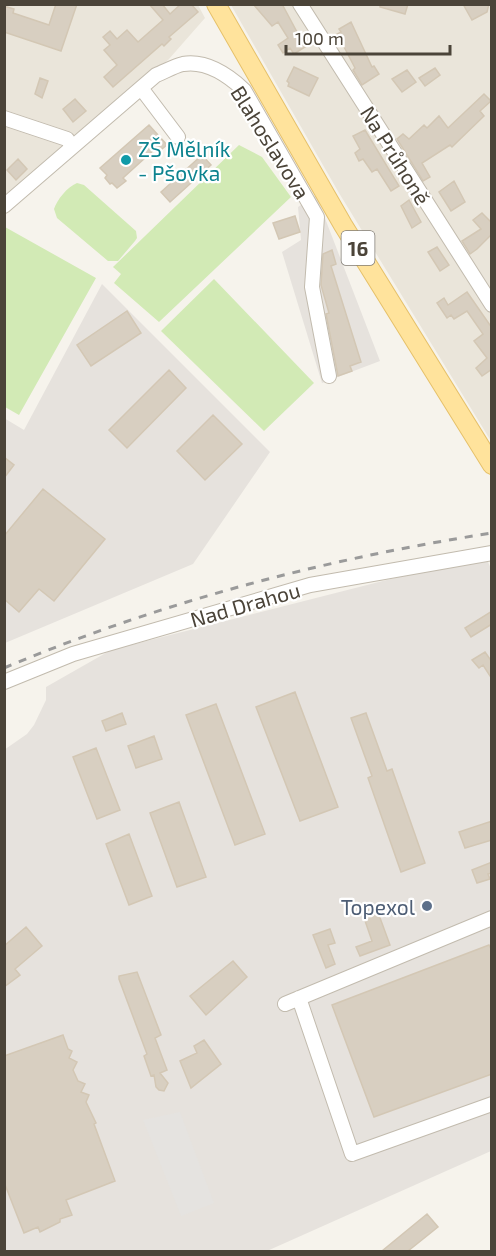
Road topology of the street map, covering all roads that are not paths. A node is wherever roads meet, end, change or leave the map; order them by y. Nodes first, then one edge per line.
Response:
1 (216, 4) edge
2 (300, 4) edge
3 (141, 88) junction
4 (4, 118) edge
5 (178, 137) dead end
6 (72, 146) junction
7 (4, 206) edge
8 (490, 298) edge
9 (329, 376) dead end
10 (492, 465) edge
11 (492, 553) edge
12 (4, 681) edge
13 (492, 918) edge
14 (299, 998) junction
15 (285, 1004) dead end
16 (492, 1104) edge

1 - 10 main road, 16
2 - 8 street, Na Průhoně
3 - 5 street
3 - 6 street, Blahoslavova
3 - 9 street, Blahoslavova
4 - 6 street
6 - 7 street, Blahoslavova
11 - 12 street, Nad Drahou
13 - 14 street
14 - 15 street
14 - 16 street

